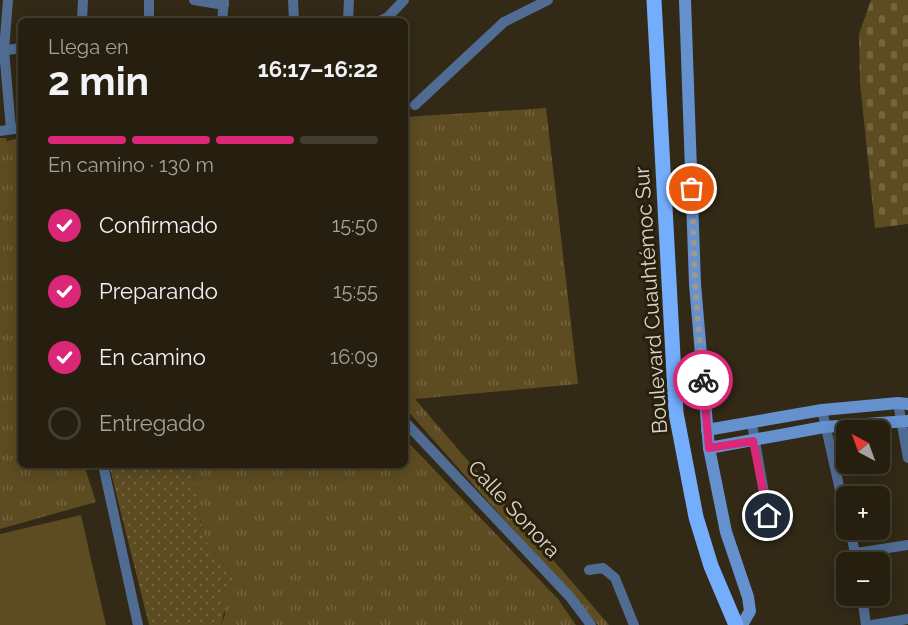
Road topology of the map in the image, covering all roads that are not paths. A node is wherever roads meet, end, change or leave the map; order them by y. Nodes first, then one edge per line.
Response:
1 (8, 0) edge
2 (83, 0) edge
3 (148, 0) edge
4 (194, 0) edge
5 (293, 0) edge
6 (349, 0) edge
7 (404, 0) edge
8 (548, 0) edge
9 (654, 0) edge
10 (685, 0) edge
11 (224, 2) edge
12 (82, 18) edge
13 (149, 18) edge
14 (222, 18) edge
15 (294, 18) edge
16 (348, 18) edge
17 (386, 18) edge
18 (18, 48) edge
19 (2, 51) edge
20 (415, 105) dead end
21 (11, 129) edge
22 (903, 403) edge
23 (822, 410) junction
24 (904, 421) edge
25 (752, 424) junction
26 (408, 425) edge
27 (824, 428) junction
28 (707, 430) junction
29 (753, 441) junction
30 (709, 448) junction
31 (908, 458) edge
32 (104, 468) edge
33 (838, 486) edge
34 (768, 516) dead end
35 (908, 545) edge
36 (881, 552) edge
37 (589, 570) dead end
38 (863, 606) edge
39 (908, 619) edge
40 (138, 625) edge
41 (591, 625) edge
42 (634, 625) edge
43 (736, 625) edge
44 (742, 625) edge
45 (866, 625) edge
46 (872, 625) edge

1 - 19 street
2 - 12 street
3 - 13 street
4 - 11 street
5 - 15 street
6 - 16 street
7 - 17 street
8 - 20 street
9 - 43 main road, Boulevard Cuauhtémoc Sur
10 - 28 street
11 - 14 street
18 - 19 street
19 - 21 street
22 - 23 street
22 - 24 street
23 - 25 street
23 - 27 street
24 - 27 street
24 - 31 street
25 - 28 street
25 - 29 street
26 - 41 street, Calle Sonora
27 - 29 street
27 - 33 street
28 - 30 street
29 - 30 street
29 - 34 street
30 - 44 street
32 - 40 street
35 - 36 street
37 - 42 street
38 - 45 street
39 - 46 street

